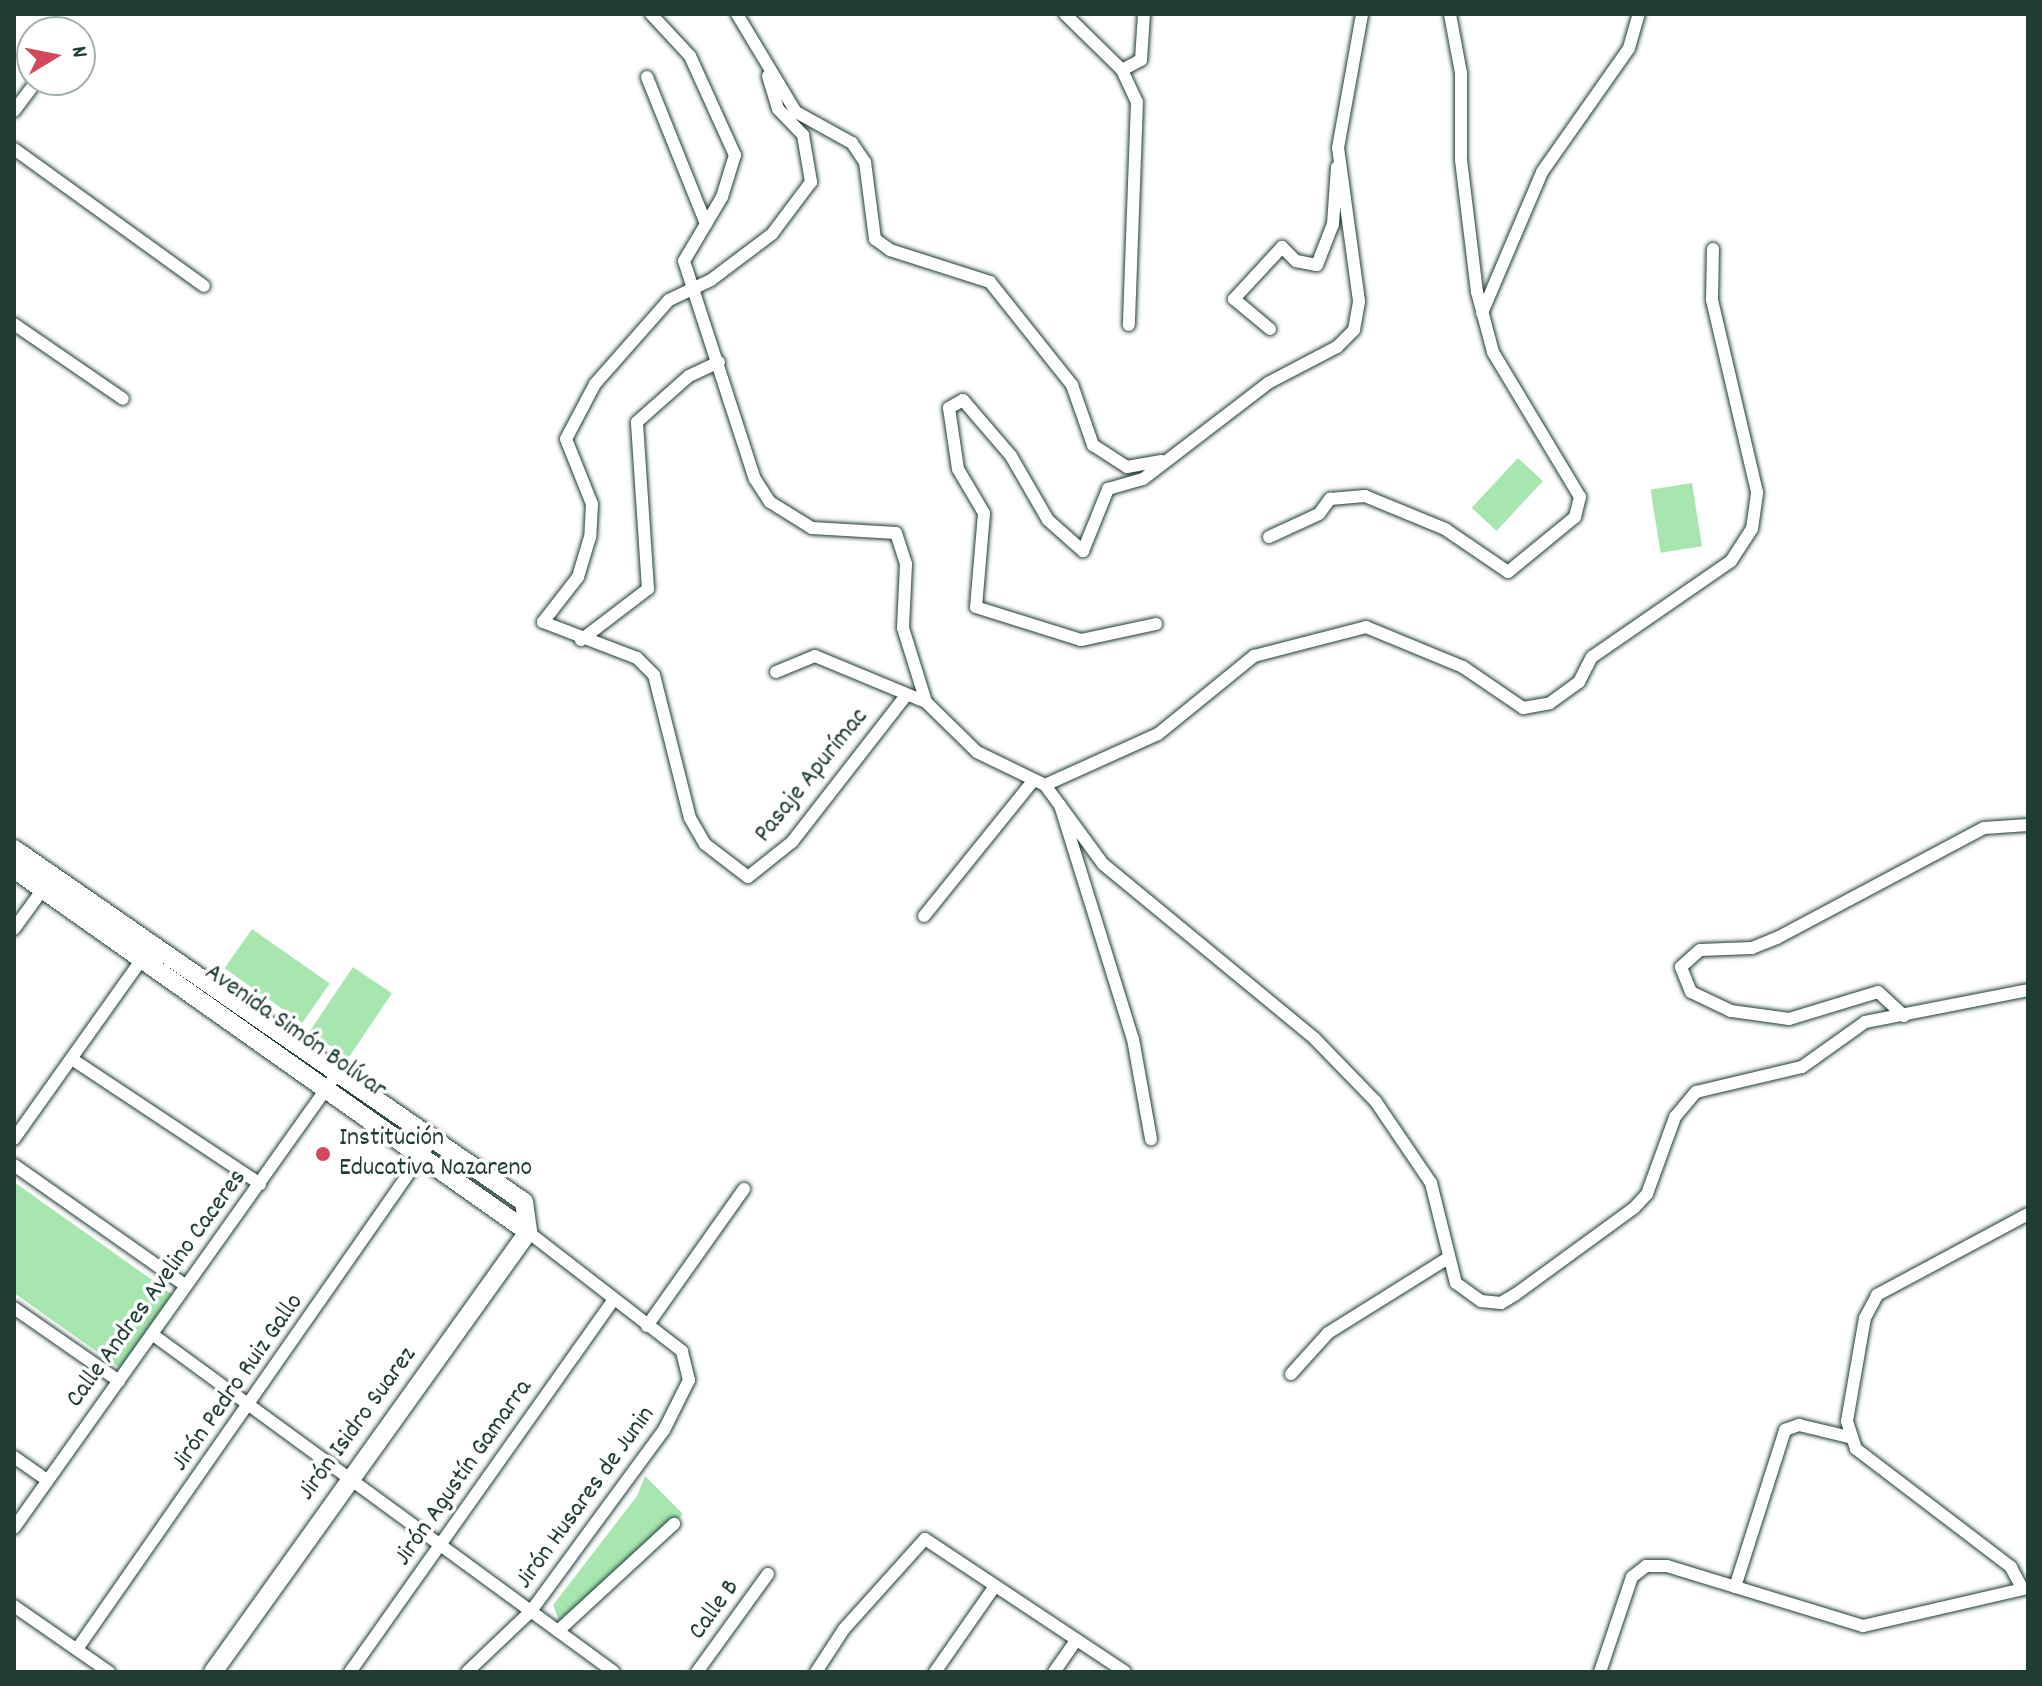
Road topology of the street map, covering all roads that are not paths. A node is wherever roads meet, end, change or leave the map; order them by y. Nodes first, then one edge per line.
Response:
1 (651, 14) edge
2 (737, 14) edge
3 (1065, 14) edge
4 (1144, 14) edge
5 (1362, 14) edge
6 (1450, 14) edge
7 (1639, 14) edge
8 (1122, 70) junction
9 (768, 76) junction
10 (647, 77) dead end
11 (1338, 148) junction
12 (14, 149) edge
13 (706, 224) junction
14 (1713, 249) dead end
15 (204, 286) dead end
16 (694, 289) junction
17 (1482, 313) junction
18 (14, 324) edge
19 (1129, 325) dead end
20 (1270, 329) dead end
21 (719, 362) junction
22 (123, 399) dead end
23 (1161, 461) junction
24 (1269, 537) dead end
25 (1156, 624) dead end
26 (581, 640) junction
27 (776, 672) dead end
28 (905, 697) junction
29 (926, 702) junction
30 (1039, 783) junction
31 (1058, 799) junction
32 (2028, 825) edge
33 (14, 849) edge
34 (14, 869) edge
35 (43, 889) junction
36 (924, 916) dead end
37 (14, 929) edge
38 (148, 951) junction
39 (2028, 990) edge
40 (1904, 1016) junction
41 (72, 1059) junction
42 (332, 1080) junction
43 (14, 1139) edge
44 (1151, 1139) dead end
45 (428, 1147) junction
46 (14, 1165) edge
47 (260, 1184) junction
48 (744, 1189) dead end
49 (2028, 1214) edge
50 (528, 1232) junction
51 (1445, 1260) junction
52 (186, 1286) junction
53 (613, 1301) junction
54 (14, 1308) edge
55 (647, 1326) junction
56 (152, 1334) junction
57 (689, 1365) joint
58 (1291, 1374) dead end
59 (119, 1381) junction
60 (252, 1405) junction
61 (1849, 1437) junction
62 (14, 1457) edge
63 (351, 1478) junction
64 (47, 1480) junction
65 (674, 1524) dead end
66 (14, 1528) edge
67 (441, 1543) junction
68 (768, 1574) dead end
69 (995, 1586) junction
70 (1735, 1587) junction
71 (2025, 1588) edge
72 (14, 1606) edge
73 (531, 1611) junction
74 (558, 1631) junction
75 (1076, 1640) junction
76 (77, 1649) junction
77 (109, 1672) edge
78 (213, 1672) edge
79 (350, 1672) edge
80 (467, 1672) edge
81 (614, 1672) edge
82 (697, 1672) edge
83 (816, 1672) edge
84 (935, 1672) edge
85 (1054, 1672) edge
86 (1125, 1672) edge
87 (1600, 1672) edge

1 - 13 street
2 - 9 street
3 - 8 street
4 - 8 street
5 - 11 street
6 - 17 street
7 - 17 street
8 - 19 street
9 - 16 street
9 - 23 street
10 - 13 street
11 - 20 street
11 - 23 street
12 - 15 street
13 - 16 street
14 - 30 street
16 - 21 street
16 - 26 street
17 - 24 street
18 - 22 street
21 - 26 street
21 - 29 street
23 - 25 street
26 - 28 street, Pasaje Apurímac
27 - 28 street
28 - 29 street
29 - 30 street
30 - 31 street
30 - 36 street
31 - 44 street
31 - 51 street
32 - 40 street
33 - 38 street, Avenida Simón Bolívar
34 - 35 street, Avenida Simón Bolívar
35 - 37 street
35 - 38 street, Avenida Simón Bolívar
38 - 41 street
38 - 42 street, Avenida Simón Bolívar
39 - 40 street
40 - 51 street
41 - 43 street
41 - 47 street
42 - 45 street, Avenida Simón Bolívar
42 - 47 street, Calle Andres Avelino Caceres
45 - 50 street, Avenida Simón Bolívar
45 - 50 street, Avenida Simón Bolívar
45 - 60 street, Jirón Pedro Ruiz Gallo
46 - 52 street
47 - 52 street, Calle Andres Avelino Caceres
48 - 55 street
49 - 61 street
50 - 53 street, Avenida Simón Bolívar
50 - 63 street, Jirón Isidro Suarez
51 - 58 street
52 - 56 street, Calle Andres Avelino Caceres
53 - 55 street, Avenida Simón Bolívar
53 - 67 street, Jirón Agustín Gamarra
54 - 59 street
55 - 57 street, Avenida Simón Bolívar
56 - 59 street, Calle Andres Avelino Caceres
56 - 60 street
57 - 73 street, Jirón Husares de Junin
59 - 64 street, Calle Andres Avelino Caceres
60 - 63 street
60 - 76 street, Jirón Pedro Ruiz Gallo
61 - 70 street
61 - 71 street
62 - 64 street
63 - 67 street
63 - 78 street, Jirón Isidro Suarez
64 - 66 street, Calle Andres Avelino Caceres
65 - 74 street
67 - 73 street
67 - 79 street, Jirón Agustín Gamarra
68 - 82 street, Calle B
69 - 75 street
69 - 83 street
69 - 84 street
70 - 71 street
70 - 87 street
72 - 76 street
73 - 74 street
73 - 80 street, Jirón Husares de Junin
74 - 81 street
75 - 85 street
75 - 86 street
76 - 77 street

